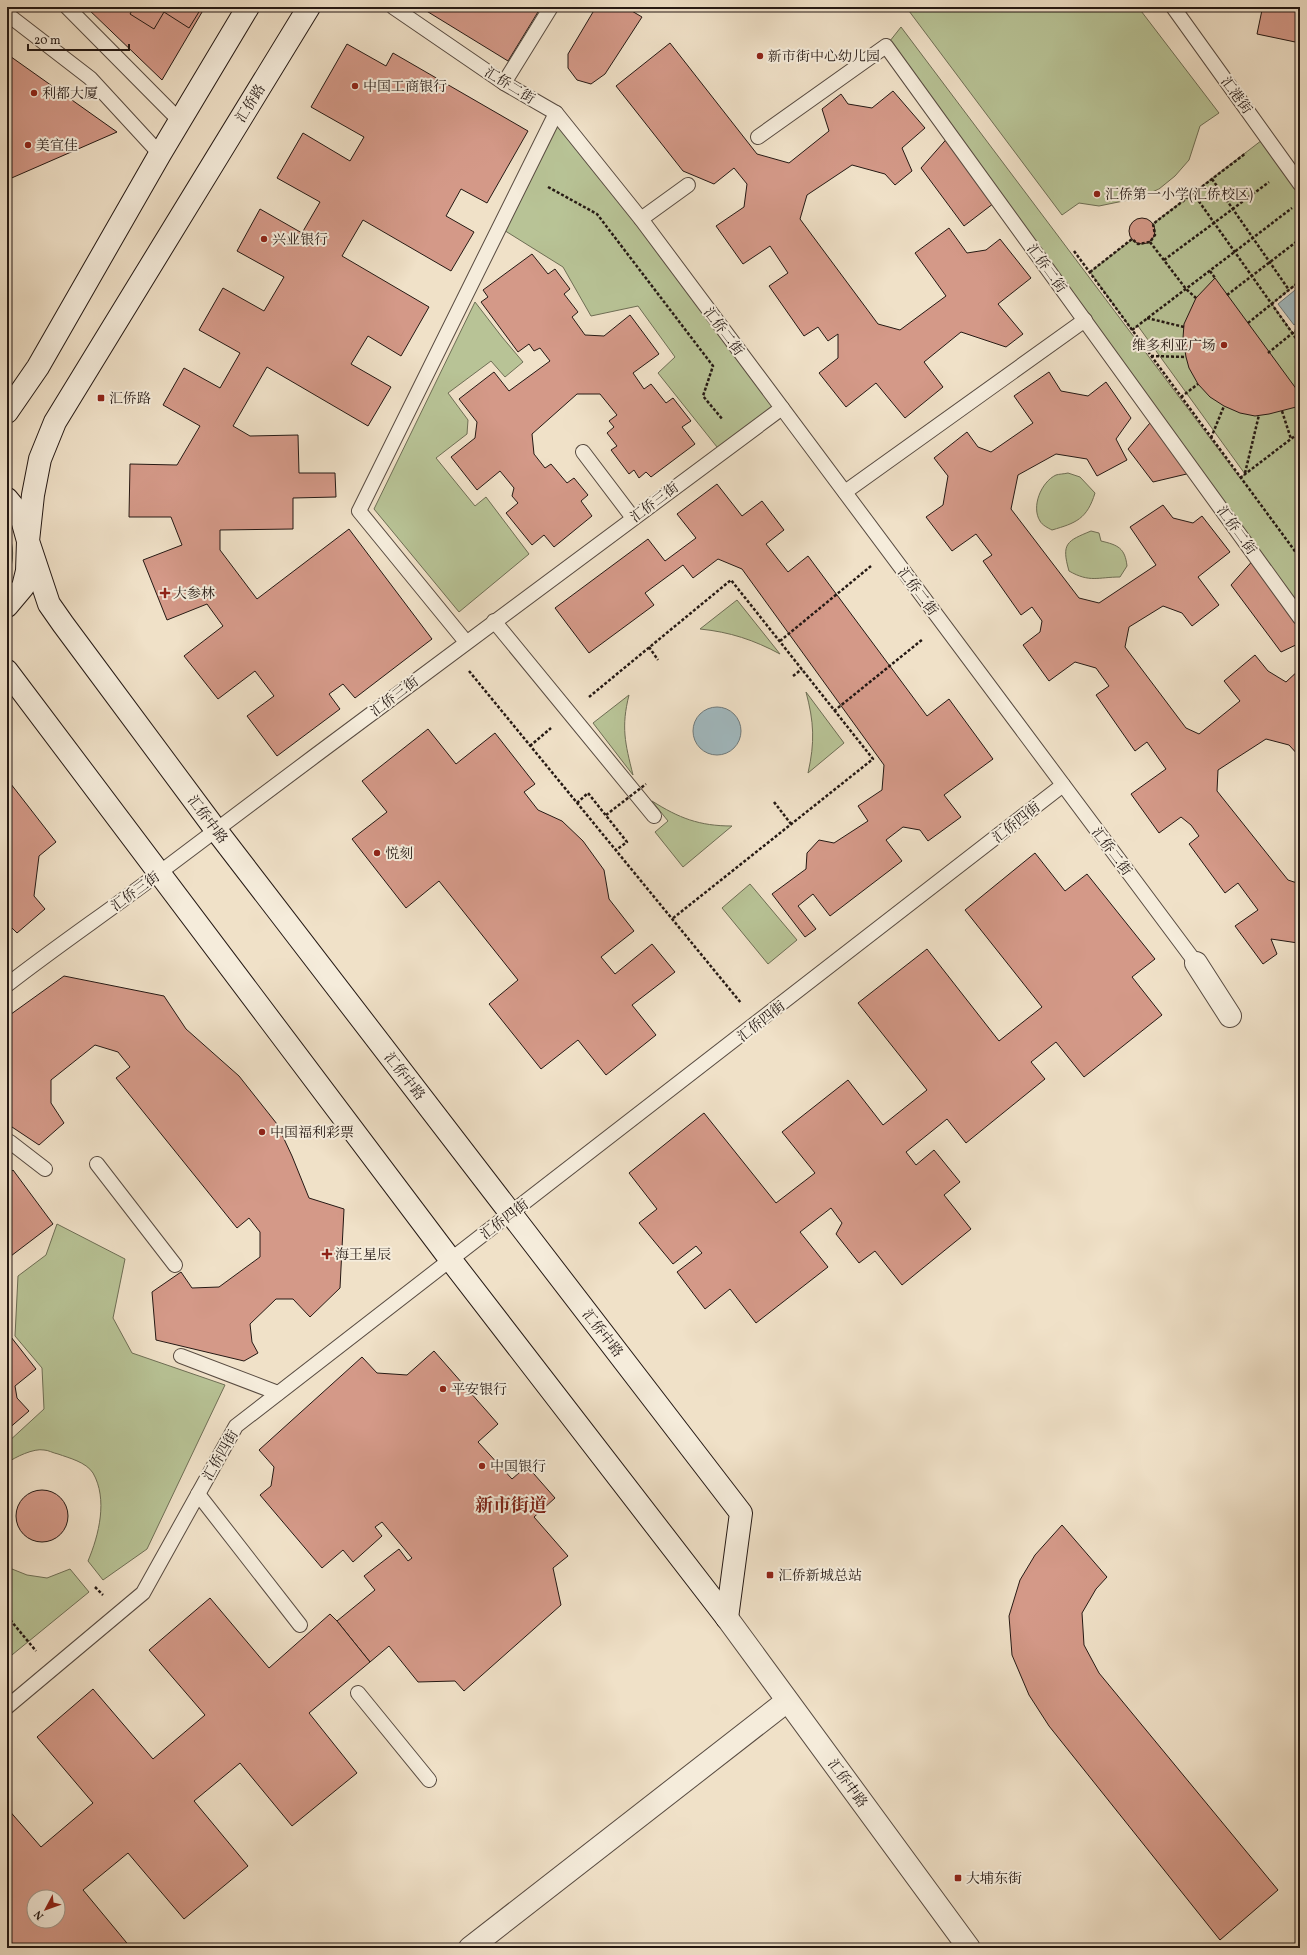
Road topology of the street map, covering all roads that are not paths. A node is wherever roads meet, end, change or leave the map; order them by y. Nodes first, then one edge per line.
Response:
1 (67, 7) edge
2 (248, 7) edge
3 (309, 7) edge
4 (393, 7) edge
5 (551, 7) edge
6 (1173, 7) edge
7 (7, 14) edge
8 (504, 83) junction
9 (556, 113) junction
10 (180, 121) junction
11 (758, 137) dead end
12 (160, 154) junction
13 (1300, 184) edge
14 (688, 185) dead end
15 (640, 219) junction
16 (1085, 320) junction
17 (782, 408) junction
18 (7, 412) edge
19 (583, 452) dead end
20 (845, 492) junction
21 (7, 499) edge
22 (633, 518) junction
23 (28, 541) junction
24 (7, 606) edge
25 (1300, 618) edge
26 (494, 621) junction
27 (466, 642) junction
28 (7, 670) edge
29 (1063, 785) junction
30 (654, 816) dead end
31 (216, 830) junction
32 (159, 874) junction
33 (1196, 963) joint
34 (7, 985) edge
35 (1230, 1016) dead end
36 (10, 1142) dead end
37 (97, 1164) dead end
38 (45, 1169) dead end
39 (511, 1214) junction
40 (450, 1259) junction
41 (175, 1266) dead end
42 (181, 1356) dead end
43 (278, 1393) junction
44 (198, 1494) junction
45 (727, 1618) junction
46 (300, 1625) dead end
47 (358, 1694) dead end
48 (787, 1700) junction
49 (7, 1707) edge
50 (428, 1780) dead end
51 (470, 1948) edge
52 (969, 1948) edge

1 - 10 lane
2 - 10 street
3 - 23 street, 汇侨路
4 - 8 lane, 汇侨二街
5 - 8 lane
6 - 13 lane, 汇港街
7 - 12 lane
8 - 9 lane, 汇侨二街
9 - 15 lane, 汇侨二街
9 - 27 lane
10 - 12 street
11 - 16 lane, 汇侨二街
12 - 18 street
14 - 15 lane
15 - 17 lane, 汇侨二街
16 - 20 lane
16 - 25 lane, 汇侨二街
17 - 20 lane, 汇侨二街
17 - 22 lane, 汇侨三街
19 - 22 lane
20 - 29 lane, 汇侨二街
21 - 23 street
22 - 26 lane, 汇侨三街
23 - 24 street
23 - 31 street, 汇侨中路
26 - 27 lane, 汇侨三街
26 - 30 lane
27 - 31 lane, 汇侨三街
28 - 32 street, 汇侨中路
29 - 33 lane, 汇侨二街
29 - 39 lane, 汇侨四街
31 - 32 lane, 汇侨三街
31 - 39 street, 汇侨中路
32 - 34 lane, 汇侨三街
32 - 40 street, 汇侨中路
33 - 35 street
36 - 38 lane
37 - 41 lane
39 - 40 lane, 汇侨四街
39 - 45 street, 汇侨中路
40 - 43 lane, 汇侨四街
40 - 45 street, 汇侨中路
42 - 43 lane
43 - 44 lane, 汇侨四街
44 - 46 lane
44 - 49 lane, 汇侨四街
45 - 48 street, 汇侨中路
47 - 50 lane
48 - 51 street
48 - 52 street, 汇侨中路

